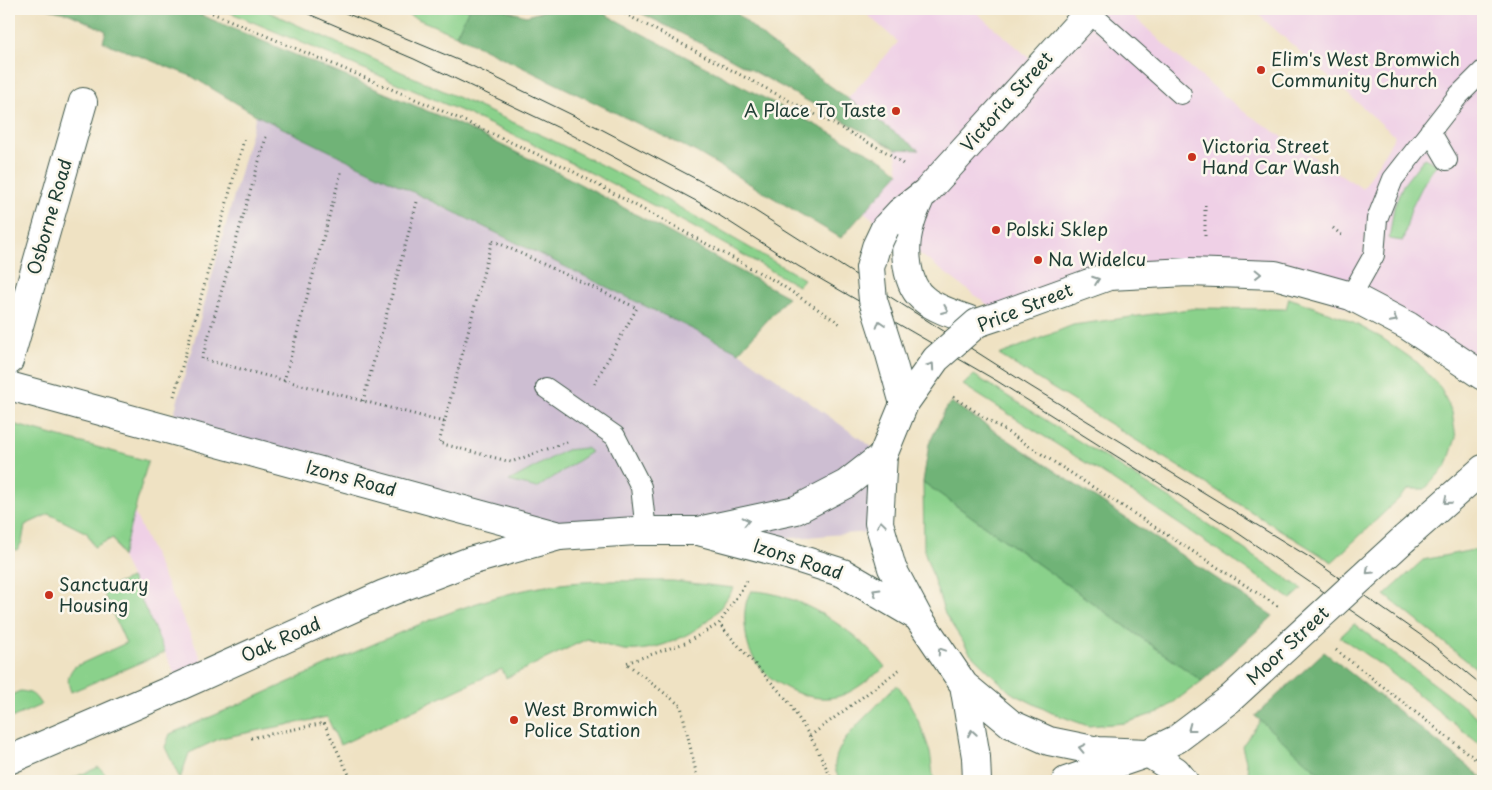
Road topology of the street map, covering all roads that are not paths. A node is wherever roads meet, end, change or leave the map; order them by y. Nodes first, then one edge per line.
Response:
1 (1091, 10) edge
2 (1483, 71) edge
3 (1180, 94) dead end
4 (83, 102) dead end
5 (1430, 131) junction
6 (1447, 160) dead end
7 (921, 196) junction
8 (1351, 296) junction
9 (989, 319) junction
10 (9, 361) edge
11 (1483, 376) edge
12 (9, 386) edge
13 (546, 388) dead end
14 (904, 404) junction
15 (883, 455) junction
16 (1483, 469) edge
17 (646, 531) junction
18 (698, 531) junction
19 (559, 536) junction
20 (918, 617) junction
21 (964, 685) junction
22 (1148, 753) junction
23 (9, 760) edge
24 (977, 781) edge
25 (1066, 781) edge
26 (1184, 781) edge

1 - 3 lane
1 - 7 street, Victoria Street
2 - 5 lane
4 - 10 street, Osborne Road
5 - 6 lane
5 - 8 lane
7 -> 9 street, Victoria Street
14 -> 7 street, Victoria Street, bridge
9 -> 8 street, Price Street
8 -> 11 street, Price Street
14 -> 9 street, Price Street, bridge
12 - 19 street, Izons Road
13 - 17 lane
14 - 15 street, Price Street, bridge
18 -> 15 street, Izons Road
20 -> 15 street, Price Street
16 -> 22 street, Moor Street, bridge
17 - 18 street, Izons Road
17 - 19 street, Izons Road
20 -> 18 street, Izons Road
19 - 23 street, Oak Road
21 -> 20 street, Price Street
22 -> 21 street, Price Street
24 -> 21 street
22 - 25 street, Moor Street
22 - 26 street

